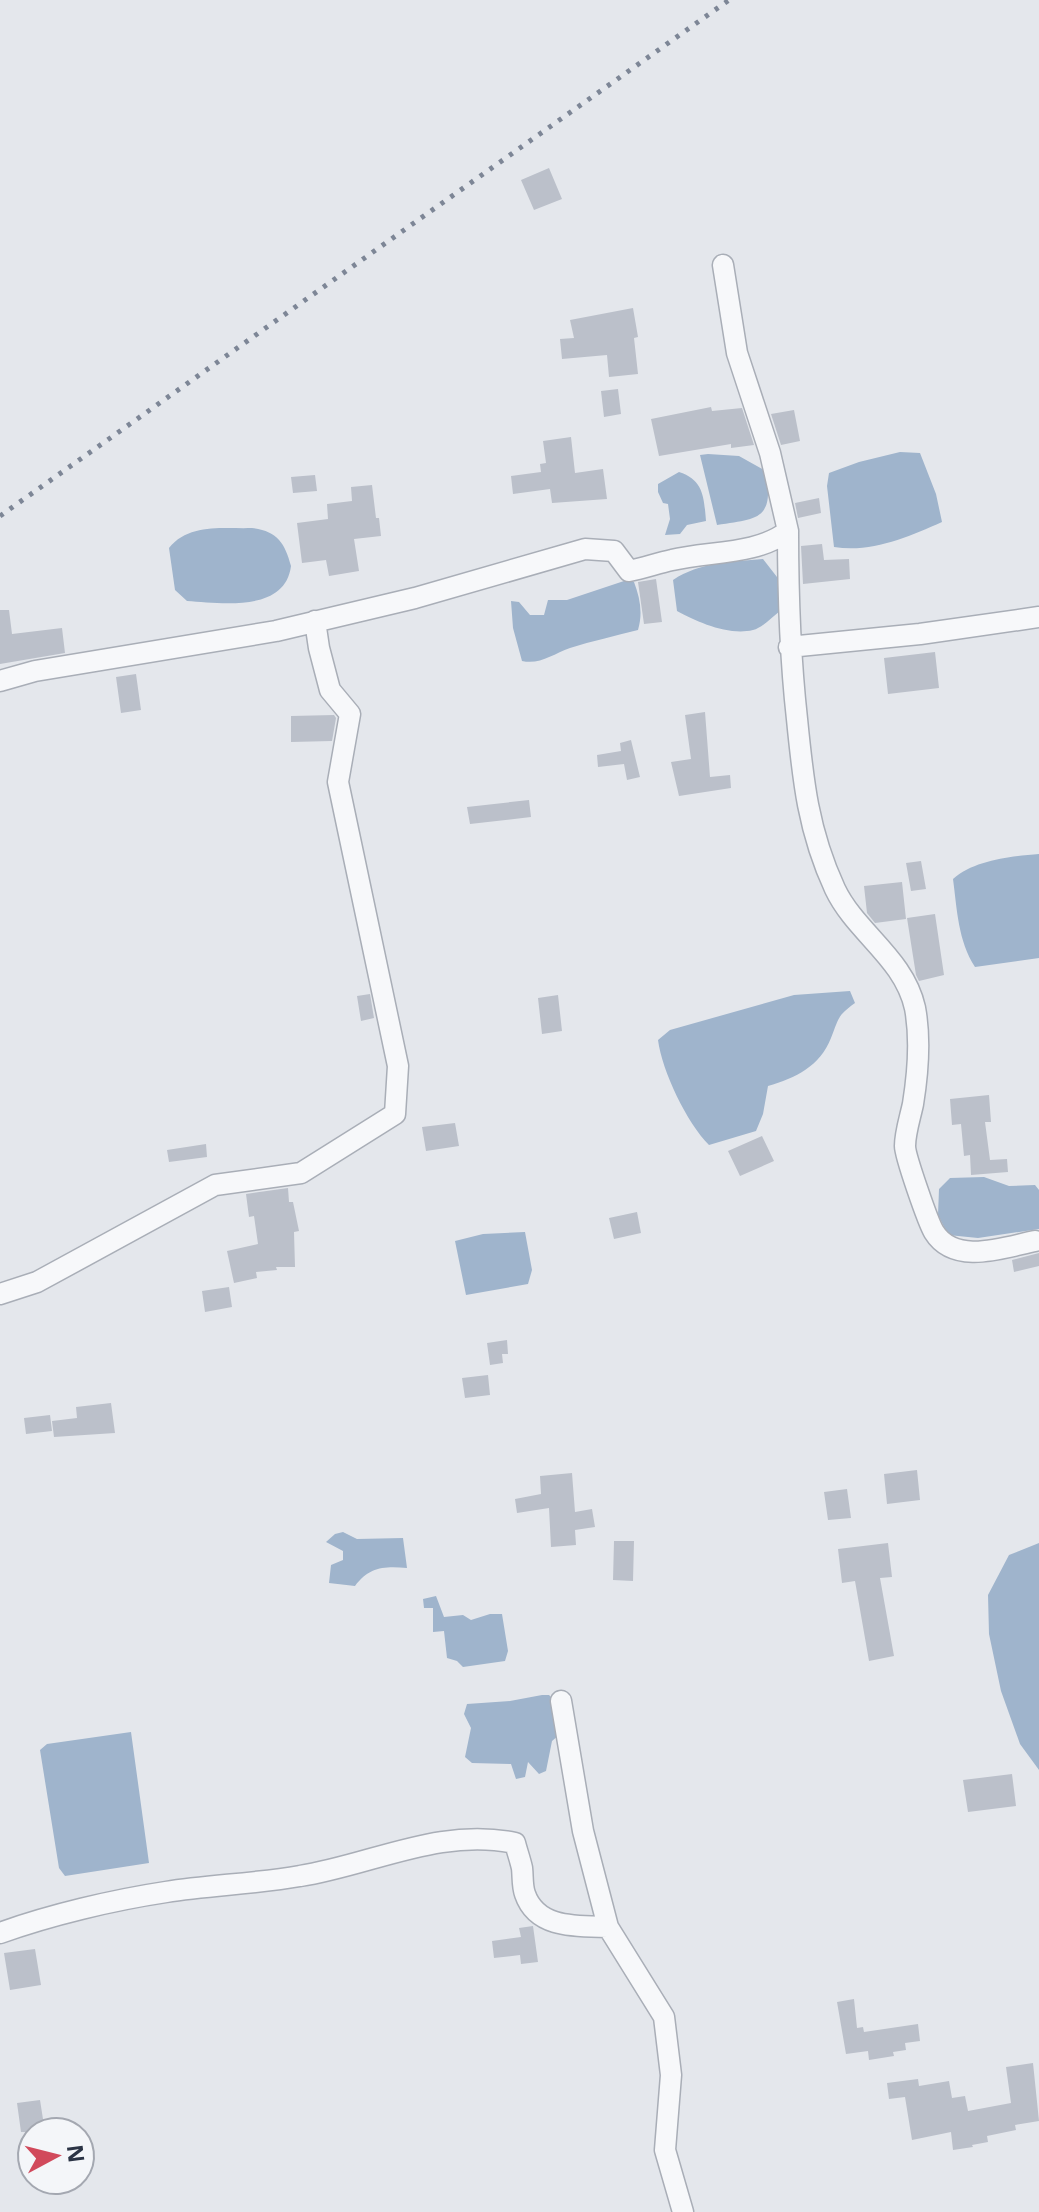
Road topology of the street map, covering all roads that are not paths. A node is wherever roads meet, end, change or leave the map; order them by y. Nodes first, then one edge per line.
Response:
1 (723, 265) dead end
2 (788, 531) junction
3 (1039, 617) edge
4 (315, 621) junction
5 (789, 647) junction
6 (0, 681) edge
7 (1035, 1241) dead end
8 (0, 1294) edge
9 (561, 1701) dead end
10 (608, 1927) junction
11 (0, 1933) edge
12 (683, 2212) edge

1 - 2 street
2 - 4 street
2 - 5 street
3 - 5 street
4 - 6 street
4 - 8 street
5 - 7 street
9 - 10 street
10 - 11 street
10 - 12 street

